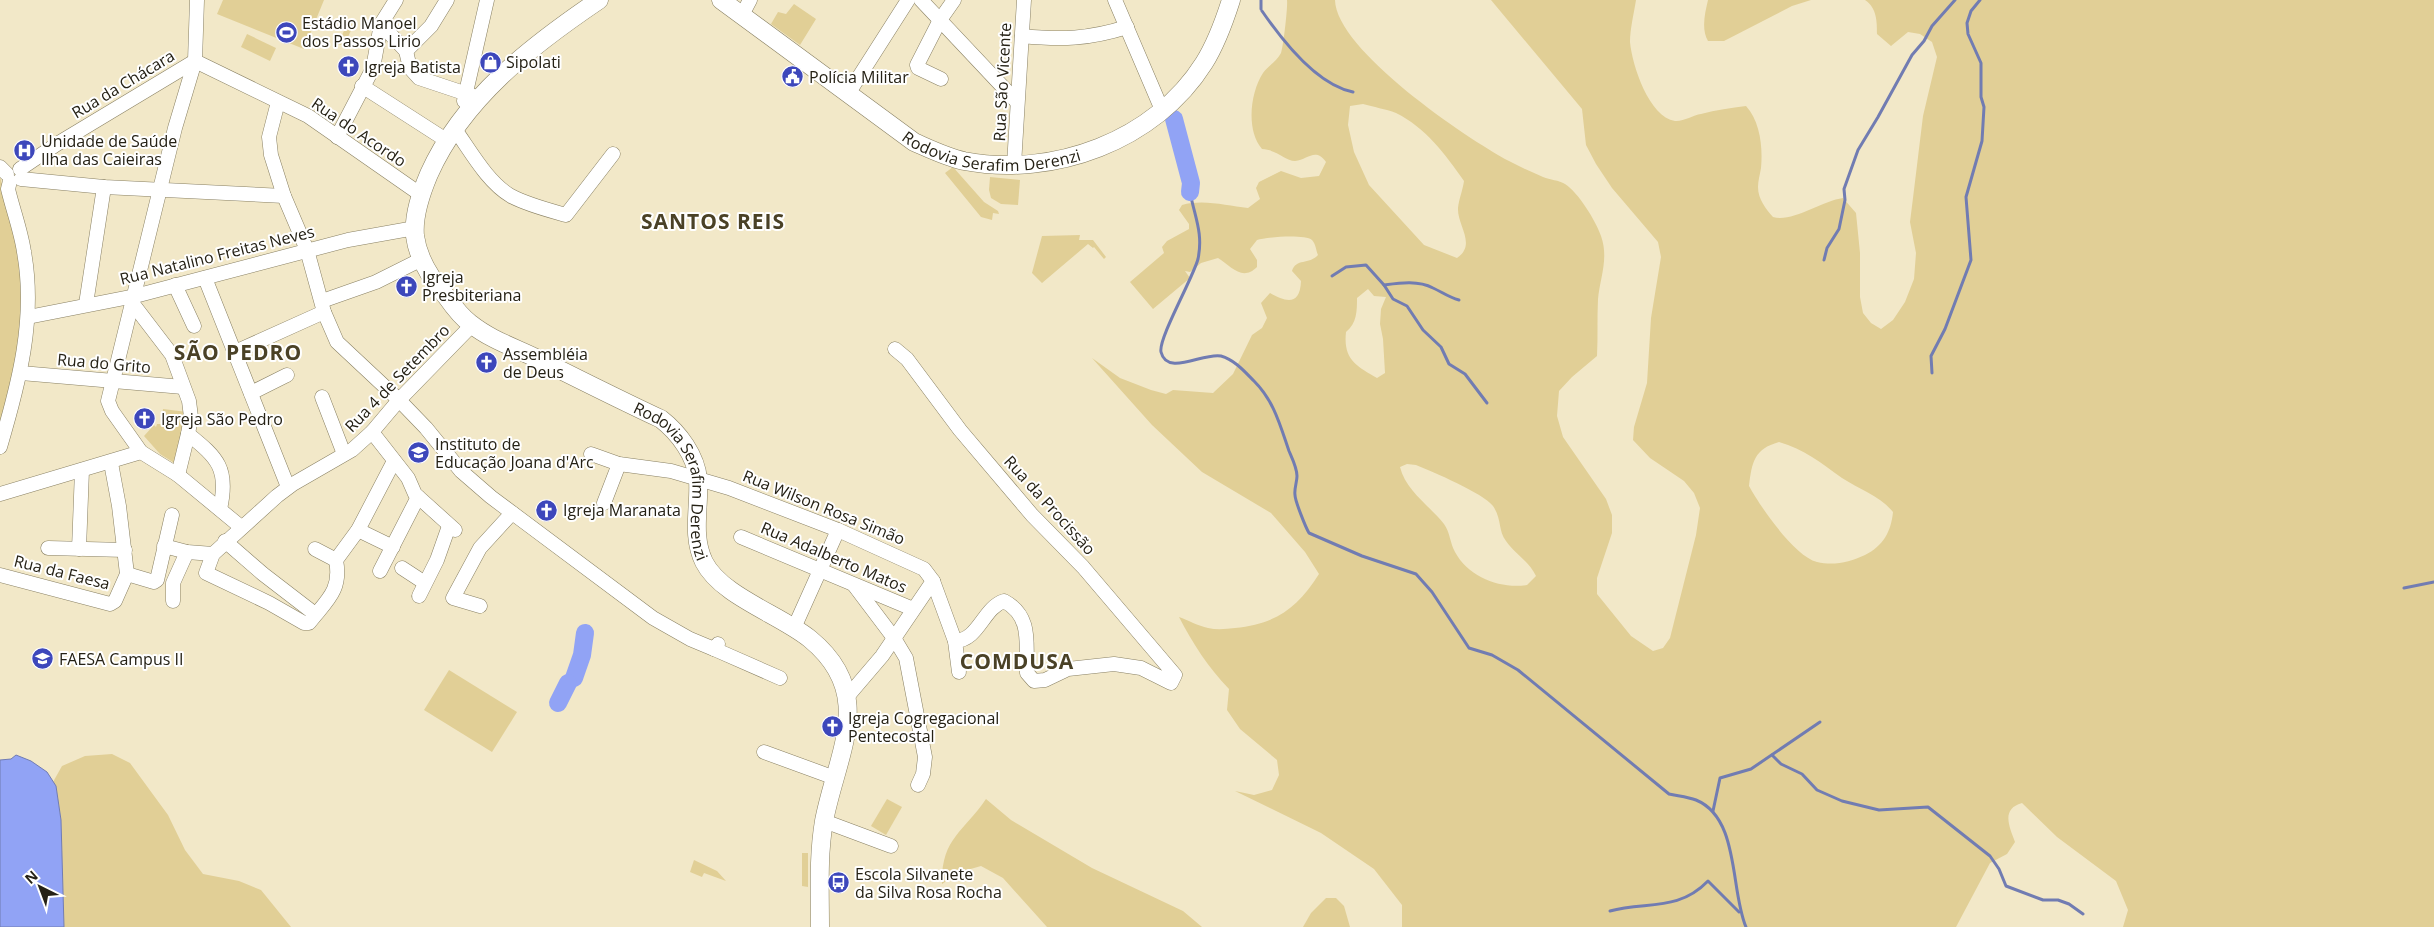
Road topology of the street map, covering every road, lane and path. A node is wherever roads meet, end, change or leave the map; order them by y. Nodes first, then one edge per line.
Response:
1 (198, 0) edge
2 (396, 0) edge
3 (447, 0) edge
4 (488, 0) edge
5 (599, 0) edge
6 (721, 0) edge
7 (908, 0) edge
8 (921, 0) edge
9 (954, 0) edge
10 (1024, 0) edge
11 (1115, 0) edge
12 (1231, 0) edge
13 (746, 7) edge
14 (940, 20) junction
15 (381, 24) junction
16 (1127, 26) junction
17 (1022, 36) junction
18 (406, 51) junction
19 (473, 55) junction
20 (195, 61) junction
21 (941, 79) dead end
22 (362, 86) junction
23 (477, 93) junction
24 (848, 94) junction
25 (278, 102) junction
26 (1017, 102) junction
27 (1162, 110) junction
28 (454, 128) junction
29 (337, 137) junction
30 (613, 154) dead end
31 (1014, 165) junction
32 (11, 174) edge
33 (104, 187) junction
34 (160, 189) junction
35 (420, 194) junction
36 (284, 196) junction
37 (415, 228) junction
38 (307, 250) junction
39 (422, 259) junction
40 (205, 278) junction
41 (175, 285) junction
42 (86, 304) junction
43 (133, 305) junction
44 (323, 306) junction
45 (28, 317) junction
46 (472, 325) junction
47 (194, 326) dead end
48 (895, 349) dead end
49 (235, 352) junction
50 (21, 373) junction
51 (287, 375) dead end
52 (112, 381) junction
53 (183, 387) junction
54 (251, 393) junction
55 (322, 397) dead end
56 (399, 400) junction
57 (372, 432) junction
58 (188, 434) junction
59 (0, 447) edge
60 (141, 452) junction
61 (344, 454) junction
62 (591, 454) dead end
63 (394, 461) junction
64 (111, 463) junction
65 (619, 464) junction
66 (82, 470) junction
67 (178, 475) junction
68 (698, 479) junction
69 (288, 487) junction
70 (0, 494) edge
71 (418, 498) junction
72 (604, 503) dead end
73 (512, 513) junction
74 (172, 515) dead end
75 (235, 519) junction
76 (358, 530) junction
77 (838, 530) junction
78 (741, 537) dead end
79 (225, 541) junction
80 (164, 546) junction
81 (393, 547) junction
82 (48, 548) dead end
83 (315, 549) dead end
84 (78, 550) junction
85 (125, 550) junction
86 (187, 552) junction
87 (213, 554) junction
88 (336, 560) junction
89 (402, 568) dead end
90 (380, 570) dead end
91 (821, 570) junction
92 (126, 574) junction
93 (0, 575) edge
94 (932, 580) junction
95 (425, 583) junction
96 (854, 585) junction
97 (419, 596) dead end
98 (173, 601) dead end
99 (480, 606) dead end
100 (913, 609) junction
101 (312, 619) junction
102 (789, 625) junction
103 (894, 638) junction
104 (955, 640) junction
105 (960, 672) dead end
106 (780, 678) dead end
107 (847, 697) junction
108 (764, 752) dead end
109 (835, 778) junction
110 (918, 785) dead end
111 (824, 821) junction
112 (891, 846) dead end
113 (820, 927) edge

1 - 20 street
2 - 15 street
3 - 18 street
4 - 19 street
5 - 23 main road, Rodovia Serafim Derenzi
6 - 13 main road, Rodovia Serafim Derenzi
7 - 24 street
8 - 14 street
9 - 14 street
10 - 17 street, Rua São Vicente
11 - 16 street
12 - 27 main road, Rodovia Serafim Derenzi
13 - 24 main road, Rodovia Serafim Derenzi
14 - 21 street
14 - 26 street
15 - 18 street
15 - 22 street
16 - 17 street
16 - 27 street
17 - 26 street, Rua São Vicente
18 - 23 street
19 - 23 street
19 - 23 street
20 - 25 street, Rua do Acordo
20 - 32 street, Rua da Chácara
20 - 34 street
22 - 28 street
22 - 29 street
23 - 28 main road, Rodovia Serafim Derenzi
24 - 31 main road, Rodovia Serafim Derenzi
25 - 29 street, Rua do Acordo
25 - 36 street
26 - 31 street, Rua São Vicente
27 - 31 main road, Rodovia Serafim Derenzi
28 - 30 street
28 - 35 main road, Rodovia Serafim Derenzi
29 - 35 street, Rua do Acordo
32 - 33 street
32 - 45 street
33 - 34 street
33 - 42 street
34 - 36 street
34 - 43 street
35 - 37 main road, Rodovia Serafim Derenzi
36 - 38 street
37 - 38 street, Rua Natalino Freitas Neves
37 - 39 main road, Rodovia Serafim Derenzi
38 - 40 street, Rua Natalino Freitas Neves
38 - 44 street
39 - 44 street
39 - 46 main road, Rodovia Serafim Derenzi
40 - 41 street, Rua Natalino Freitas Neves
40 - 49 street
41 - 43 street, Rua Natalino Freitas Neves
41 - 47 street
42 - 43 street, Rua Natalino Freitas Neves
42 - 45 street, Rua Natalino Freitas Neves
43 - 52 street
43 - 53 street
44 - 49 street
44 - 56 street
45 - 50 street
46 - 56 street, Rua 4 de Setembro
46 - 68 main road, Rodovia Serafim Derenzi
48 - 104 street, Rua da Procissão
49 - 54 street
50 - 52 street, Rua do Grito
50 - 59 street
51 - 54 street
52 - 53 street, Rua do Grito
52 - 60 street
53 - 58 street
54 - 69 street
55 - 61 street
56 - 57 street, Rua 4 de Setembro
56 - 73 street
57 - 61 street, Rua 4 de Setembro
57 - 63 street
58 - 67 street
58 - 75 street
60 - 64 street
60 - 67 street
61 - 69 street, Rua 4 de Setembro
62 - 65 street, Rua Wilson Rosa Simão
63 - 71 street
63 - 76 street
64 - 66 street
64 - 85 street, Rua da Faesa
65 - 68 street, Rua Wilson Rosa Simão
65 - 72 street
66 - 70 street
66 - 84 street
67 - 75 street
68 - 77 street, Rua Wilson Rosa Simão
68 - 102 main road, Rodovia Serafim Derenzi
69 - 75 street, Rua 4 de Setembro
71 - 81 street
71 - 95 street
73 - 99 street
73 - 106 street
74 - 80 street, Rua da Faesa
75 - 79 street, Rua 4 de Setembro
76 - 81 street
76 - 88 street
77 - 91 street
77 - 94 street, Rua Wilson Rosa Simão
78 - 91 street, Rua Adalberto Matos
79 - 87 street, Rua 4 de Setembro
79 - 101 street
80 - 86 street
80 - 92 street, Rua da Faesa
81 - 90 street
82 - 84 street
83 - 88 street
84 - 85 street
85 - 92 street, Rua da Faesa
86 - 87 street
86 - 98 street
87 - 101 street, Rua 4 de Setembro
88 - 101 street
89 - 95 street
91 - 96 street, Rua Adalberto Matos
91 - 102 street
92 - 93 street, Rua da Faesa
94 - 100 street
94 - 104 street
95 - 97 street
96 - 100 street, Rua Adalberto Matos
96 - 103 street
100 - 103 street
102 - 107 main road
103 - 107 street
103 - 110 street
104 - 105 street
107 - 109 main road
108 - 109 street
109 - 111 main road
111 - 112 street
111 - 113 main road

